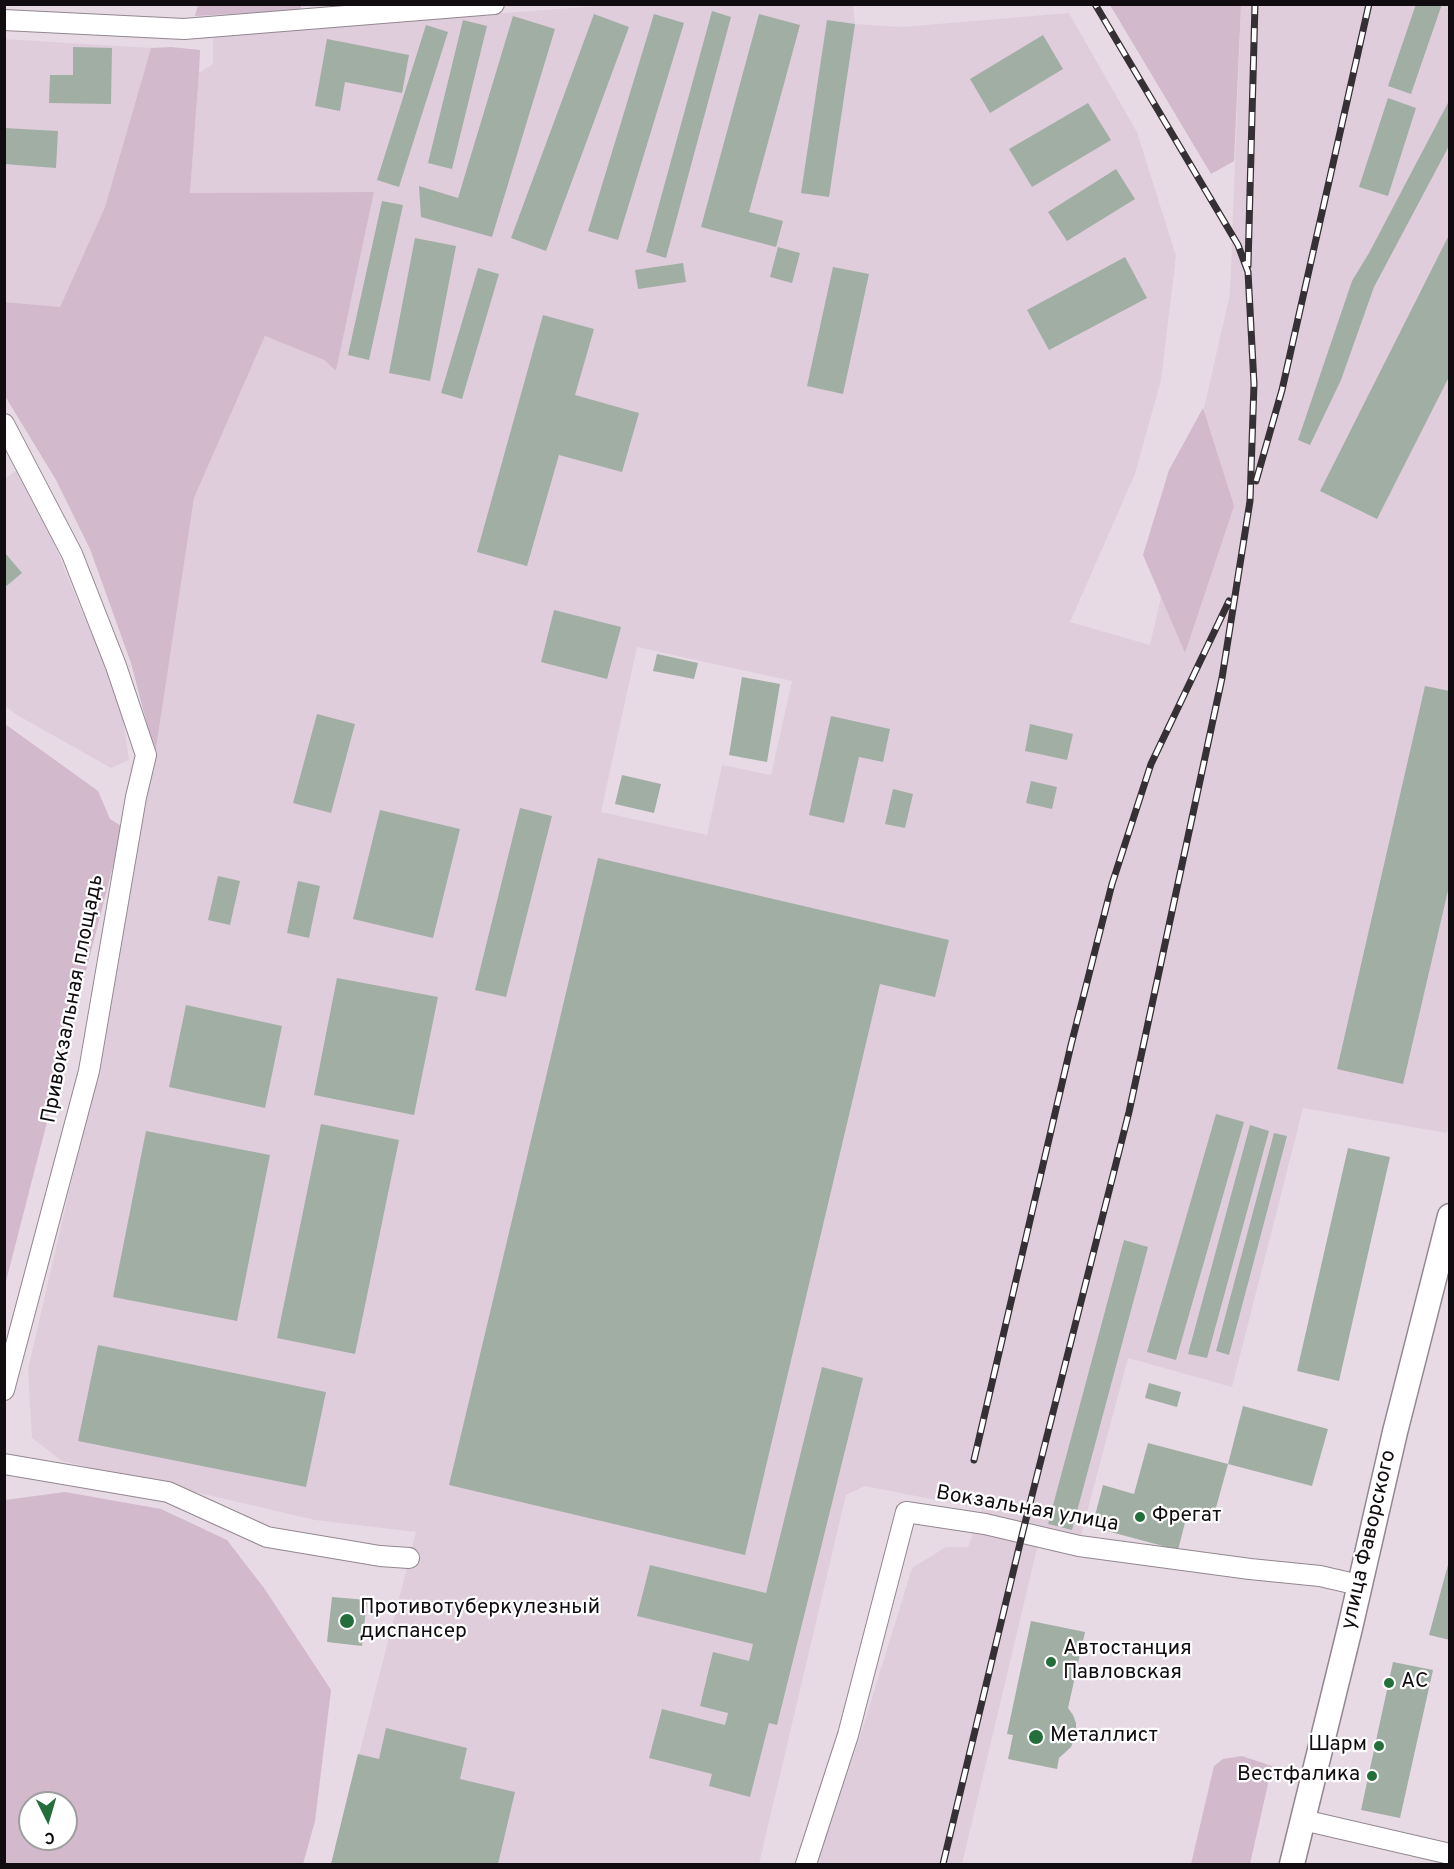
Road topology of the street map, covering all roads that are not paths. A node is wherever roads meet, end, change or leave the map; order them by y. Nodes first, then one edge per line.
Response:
1 (494, 4) edge
2 (4, 20) edge
3 (4, 424) edge
4 (1449, 1216) edge
5 (4, 1390) edge
6 (4, 1464) edge
7 (409, 1558) dead end
8 (1359, 1585) junction
9 (1302, 1820) junction
10 (1449, 1854) edge
11 (806, 1864) edge
12 (1292, 1864) edge

1 - 2 street
3 - 5 street, Привокзальная площадь
4 - 8 street, улица Фаворского
6 - 7 street
8 - 9 street, улица Фаворского
8 - 11 street, Вокзальная улица
9 - 10 street
9 - 12 street, улица Фаворского

